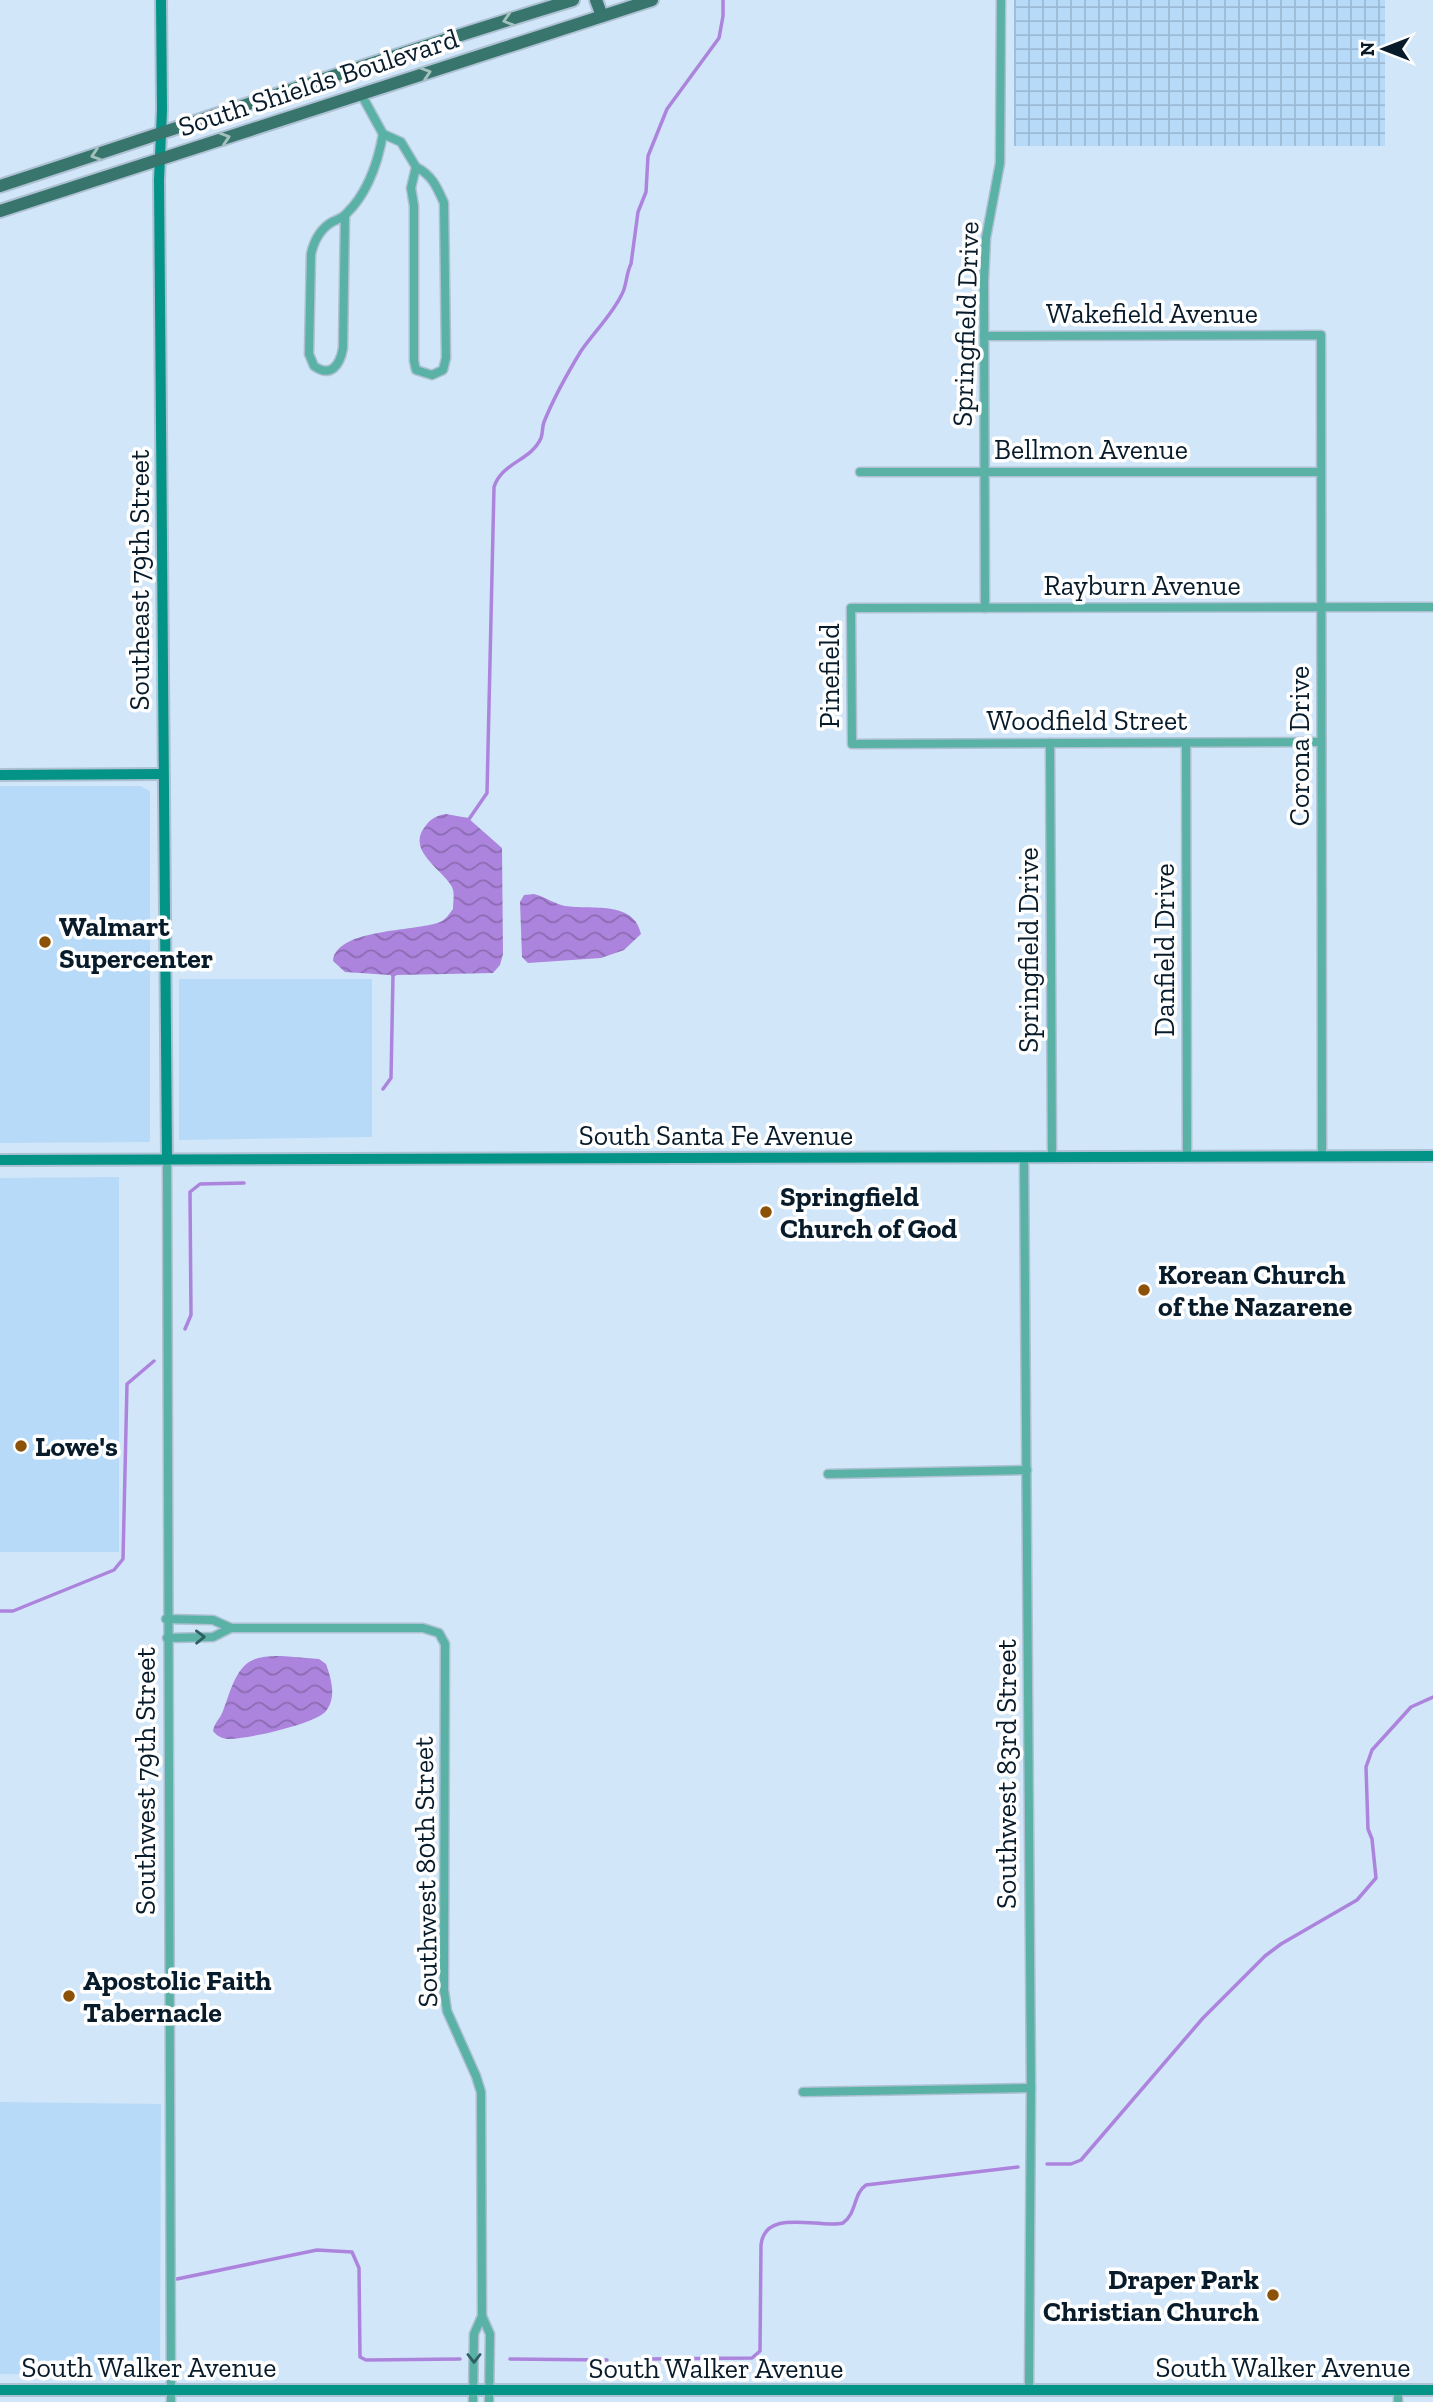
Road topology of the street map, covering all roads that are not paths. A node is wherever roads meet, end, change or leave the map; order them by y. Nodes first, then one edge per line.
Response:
1 (161, 0) edge
2 (573, 0) edge
3 (596, 0) edge
4 (652, 0) edge
5 (1001, 0) edge
6 (602, 16) junction
7 (361, 94) junction
8 (161, 134) junction
9 (383, 134) junction
10 (160, 159) junction
11 (416, 167) junction
12 (0, 186) edge
13 (0, 211) edge
14 (345, 216) junction
15 (1321, 335) joint
16 (984, 336) junction
17 (860, 472) dead end
18 (984, 472) junction
19 (1321, 472) junction
20 (1321, 607) junction
21 (1433, 607) edge
22 (851, 608) joint
23 (985, 608) junction
24 (1321, 742) junction
25 (1050, 743) junction
26 (1186, 743) junction
27 (852, 744) joint
28 (163, 774) junction
29 (0, 775) edge
30 (1187, 1156) junction
31 (1322, 1156) junction
32 (1433, 1156) edge
33 (1024, 1157) junction
34 (1052, 1157) junction
35 (167, 1159) junction
36 (0, 1160) edge
37 (1027, 1470) junction
38 (828, 1474) dead end
39 (166, 1619) junction
40 (231, 1628) junction
41 (167, 1638) junction
42 (1031, 2088) junction
43 (803, 2092) dead end
44 (482, 2316) junction
45 (170, 2389) junction
46 (0, 2390) edge
47 (1029, 2390) junction
48 (1398, 2390) junction
49 (1433, 2390) edge
50 (473, 2396) edge
51 (489, 2396) edge
52 (171, 2402) edge
53 (1398, 2402) edge

1 - 8 main road, Southeast 79th Street
2 -> 8 main road, South Shields Boulevard
3 - 6 main road
4 - 6 main road, South Shields Boulevard
5 - 16 street, Springfield Drive
7 -> 6 main road, South Shields Boulevard
7 - 9 street
10 -> 7 main road, South Shields Boulevard
8 - 10 main road, Southeast 79th Street
8 -> 12 main road, South Shields Boulevard
9 - 11 street
9 - 14 street
10 - 13 main road, South Shields Boulevard
10 - 28 main road, Southeast 79th Street
11 - 11 street
14 - 14 street
15 - 16 street, Wakefield Avenue
15 - 19 street, Corona Drive
16 - 18 street, Springfield Drive
17 - 18 street, Bellmon Avenue
18 - 19 street, Bellmon Avenue
18 - 23 street, Springfield Drive
19 - 20 street, Corona Drive
20 - 21 street, Rayburn Avenue
20 - 23 street, Rayburn Avenue
20 - 24 street, Corona Drive
22 - 23 street, Rayburn Avenue
22 - 27 street, Pinefield
24 - 26 street, Woodfield Street
24 - 31 street, Corona Drive
25 - 26 street, Woodfield Street
25 - 27 street, Woodfield Street
25 - 34 street, Springfield Drive
26 - 30 street, Danfield Drive
28 - 29 main road
28 - 35 main road, Southeast 79th Street
30 - 31 main road, South Santa Fe Avenue
30 - 34 main road, South Santa Fe Avenue
31 - 32 main road, South Santa Fe Avenue
33 - 34 main road, South Santa Fe Avenue
33 - 35 main road, South Santa Fe Avenue
33 - 37 street, Southwest 83rd Street
35 - 36 main road, South Santa Fe Avenue
35 - 39 street, Southwest 79th Street
37 - 38 street
37 - 42 street, Southwest 83rd Street
39 - 40 street
39 - 41 street, Southwest 79th Street
41 -> 40 street
40 - 44 street, Southwest 80th Street
41 - 45 street, Southwest 79th Street
42 - 43 street
42 - 47 street, Southwest 83rd Street
44 -> 50 street, Southwest 80th Street
44 - 51 street, Southwest 80th Street
45 - 46 main road, South Walker Avenue
45 - 50 main road, South Walker Avenue
45 - 52 street, Southwest 79th Street
47 - 48 main road, South Walker Avenue
47 - 51 main road, South Walker Avenue
48 - 49 main road, South Walker Avenue
48 - 53 street
50 - 51 main road, South Walker Avenue

